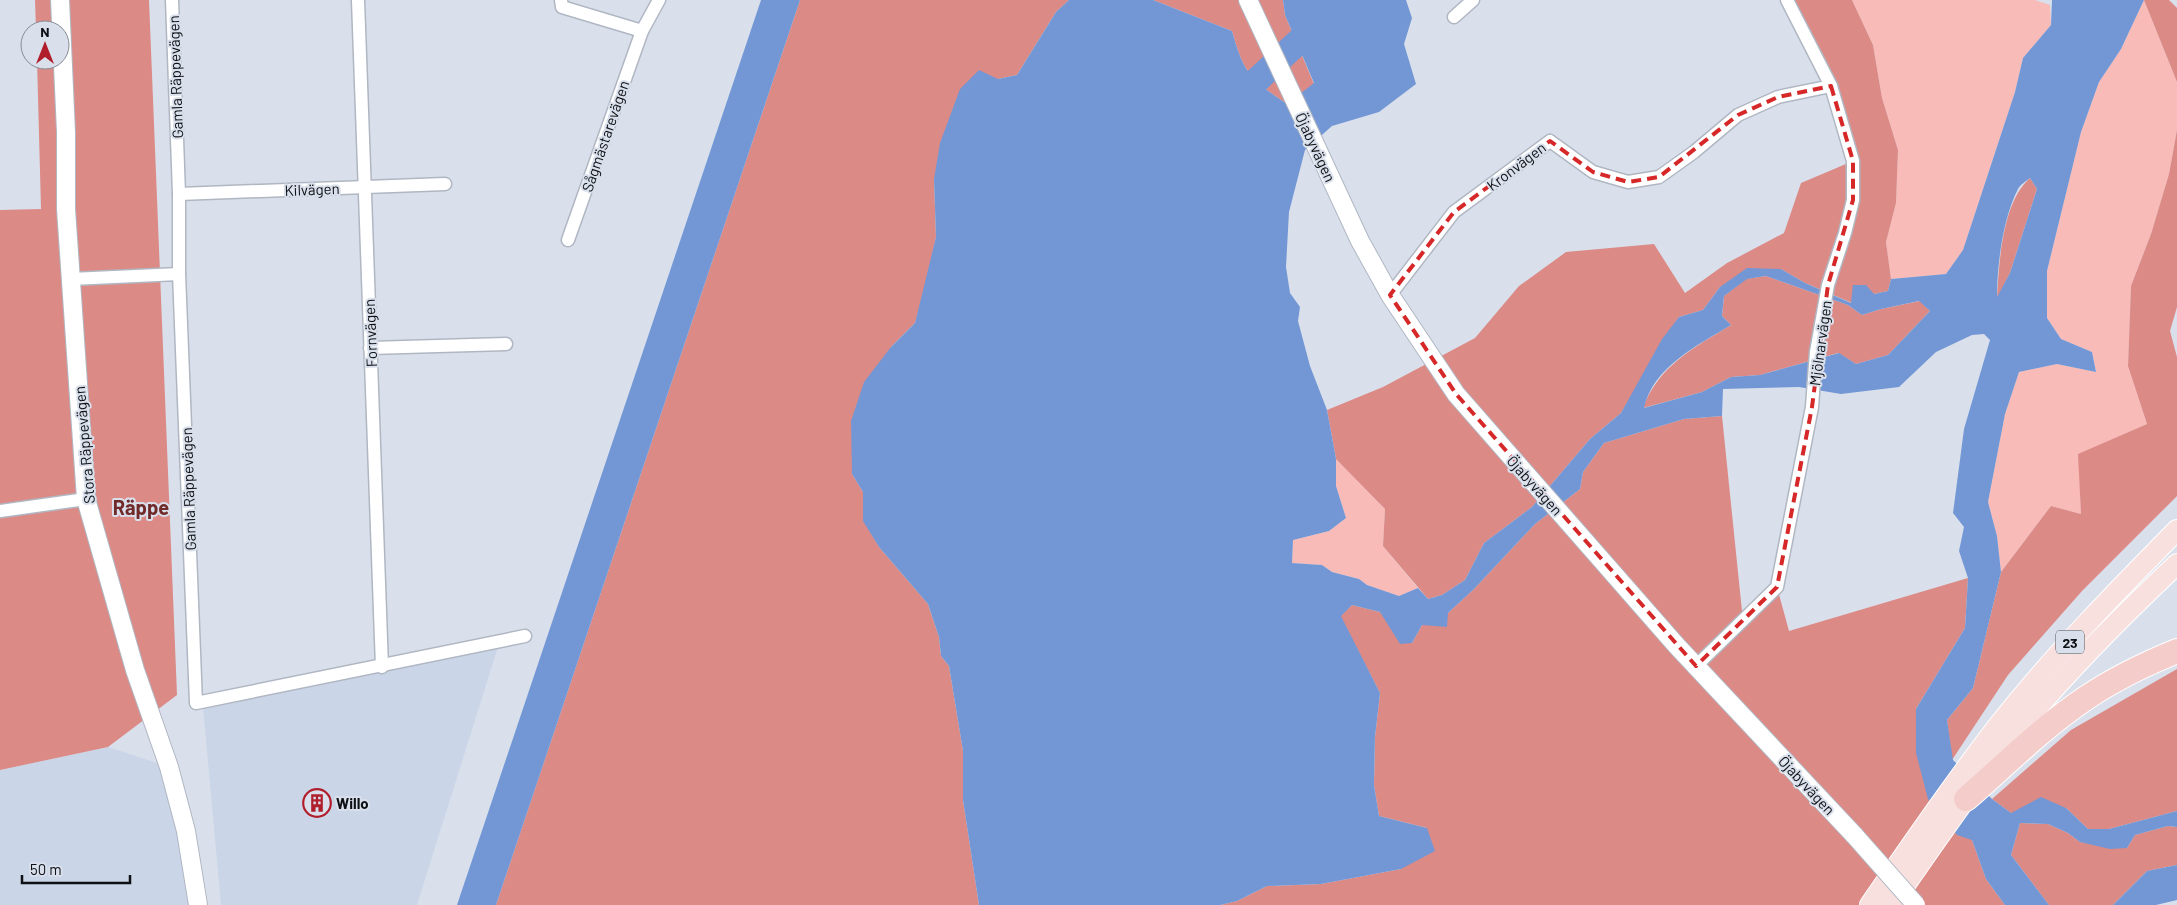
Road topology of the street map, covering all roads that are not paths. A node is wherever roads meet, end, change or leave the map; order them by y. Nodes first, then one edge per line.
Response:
1 (60, 0) edge
2 (172, 0) edge
3 (358, 0) edge
4 (561, 0) edge
5 (659, 0) edge
6 (1248, 0) edge
7 (1474, 0) edge
8 (1787, 0) edge
9 (1454, 17) dead end
10 (642, 31) junction
11 (1831, 86) junction
12 (445, 184) dead end
13 (364, 187) junction
14 (180, 194) junction
15 (568, 240) dead end
16 (179, 274) junction
17 (71, 280) junction
18 (1390, 295) junction
19 (506, 344) dead end
20 (370, 348) junction
21 (86, 500) junction
22 (0, 511) edge
23 (2177, 530) edge
24 (2177, 564) edge
25 (525, 636) dead end
26 (2177, 643) edge
27 (2177, 651) edge
28 (2152, 661) junction
29 (1696, 666) junction
30 (382, 667) junction
31 (1984, 770) junction
32 (1966, 799) joint
33 (1936, 824) junction
34 (198, 905) edge
35 (1870, 905) edge
36 (1891, 905) edge
37 (1916, 905) edge

1 - 17 street, Stora Räppevägen
2 - 14 street, Gamla Räppevägen
3 - 13 street, Fornvägen
4 - 10 street
5 - 10 street, Sågmästarevägen
6 - 18 street, Öjabyvägen
7 - 9 street
8 - 11 street, Mjölnarvägen
10 - 15 street, Sågmästarevägen
11 - 18 street, Kronvägen
11 - 29 street, Mjölnarvägen
12 - 13 street, Kilvägen
13 - 14 street, Kilvägen
13 - 20 street, Fornvägen
14 - 16 street, Gamla Räppevägen
16 - 17 street
16 - 30 street, Gamla Räppevägen
17 - 21 street, Stora Räppevägen
18 - 29 street, Öjabyvägen
19 - 20 street
20 - 30 street, Fornvägen
21 - 22 street
21 - 34 street, Stora Räppevägen
23 - 31 main road, 23
24 - 31 main road, 23
25 - 30 street
26 - 28 highway
27 - 28 highway
28 - 31 highway
29 - 37 street, Öjabyvägen, bridge
31 - 32 highway
31 - 33 main road, 23
32 - 33 main road, 23
33 - 35 main road, 23
33 - 36 main road, 23

